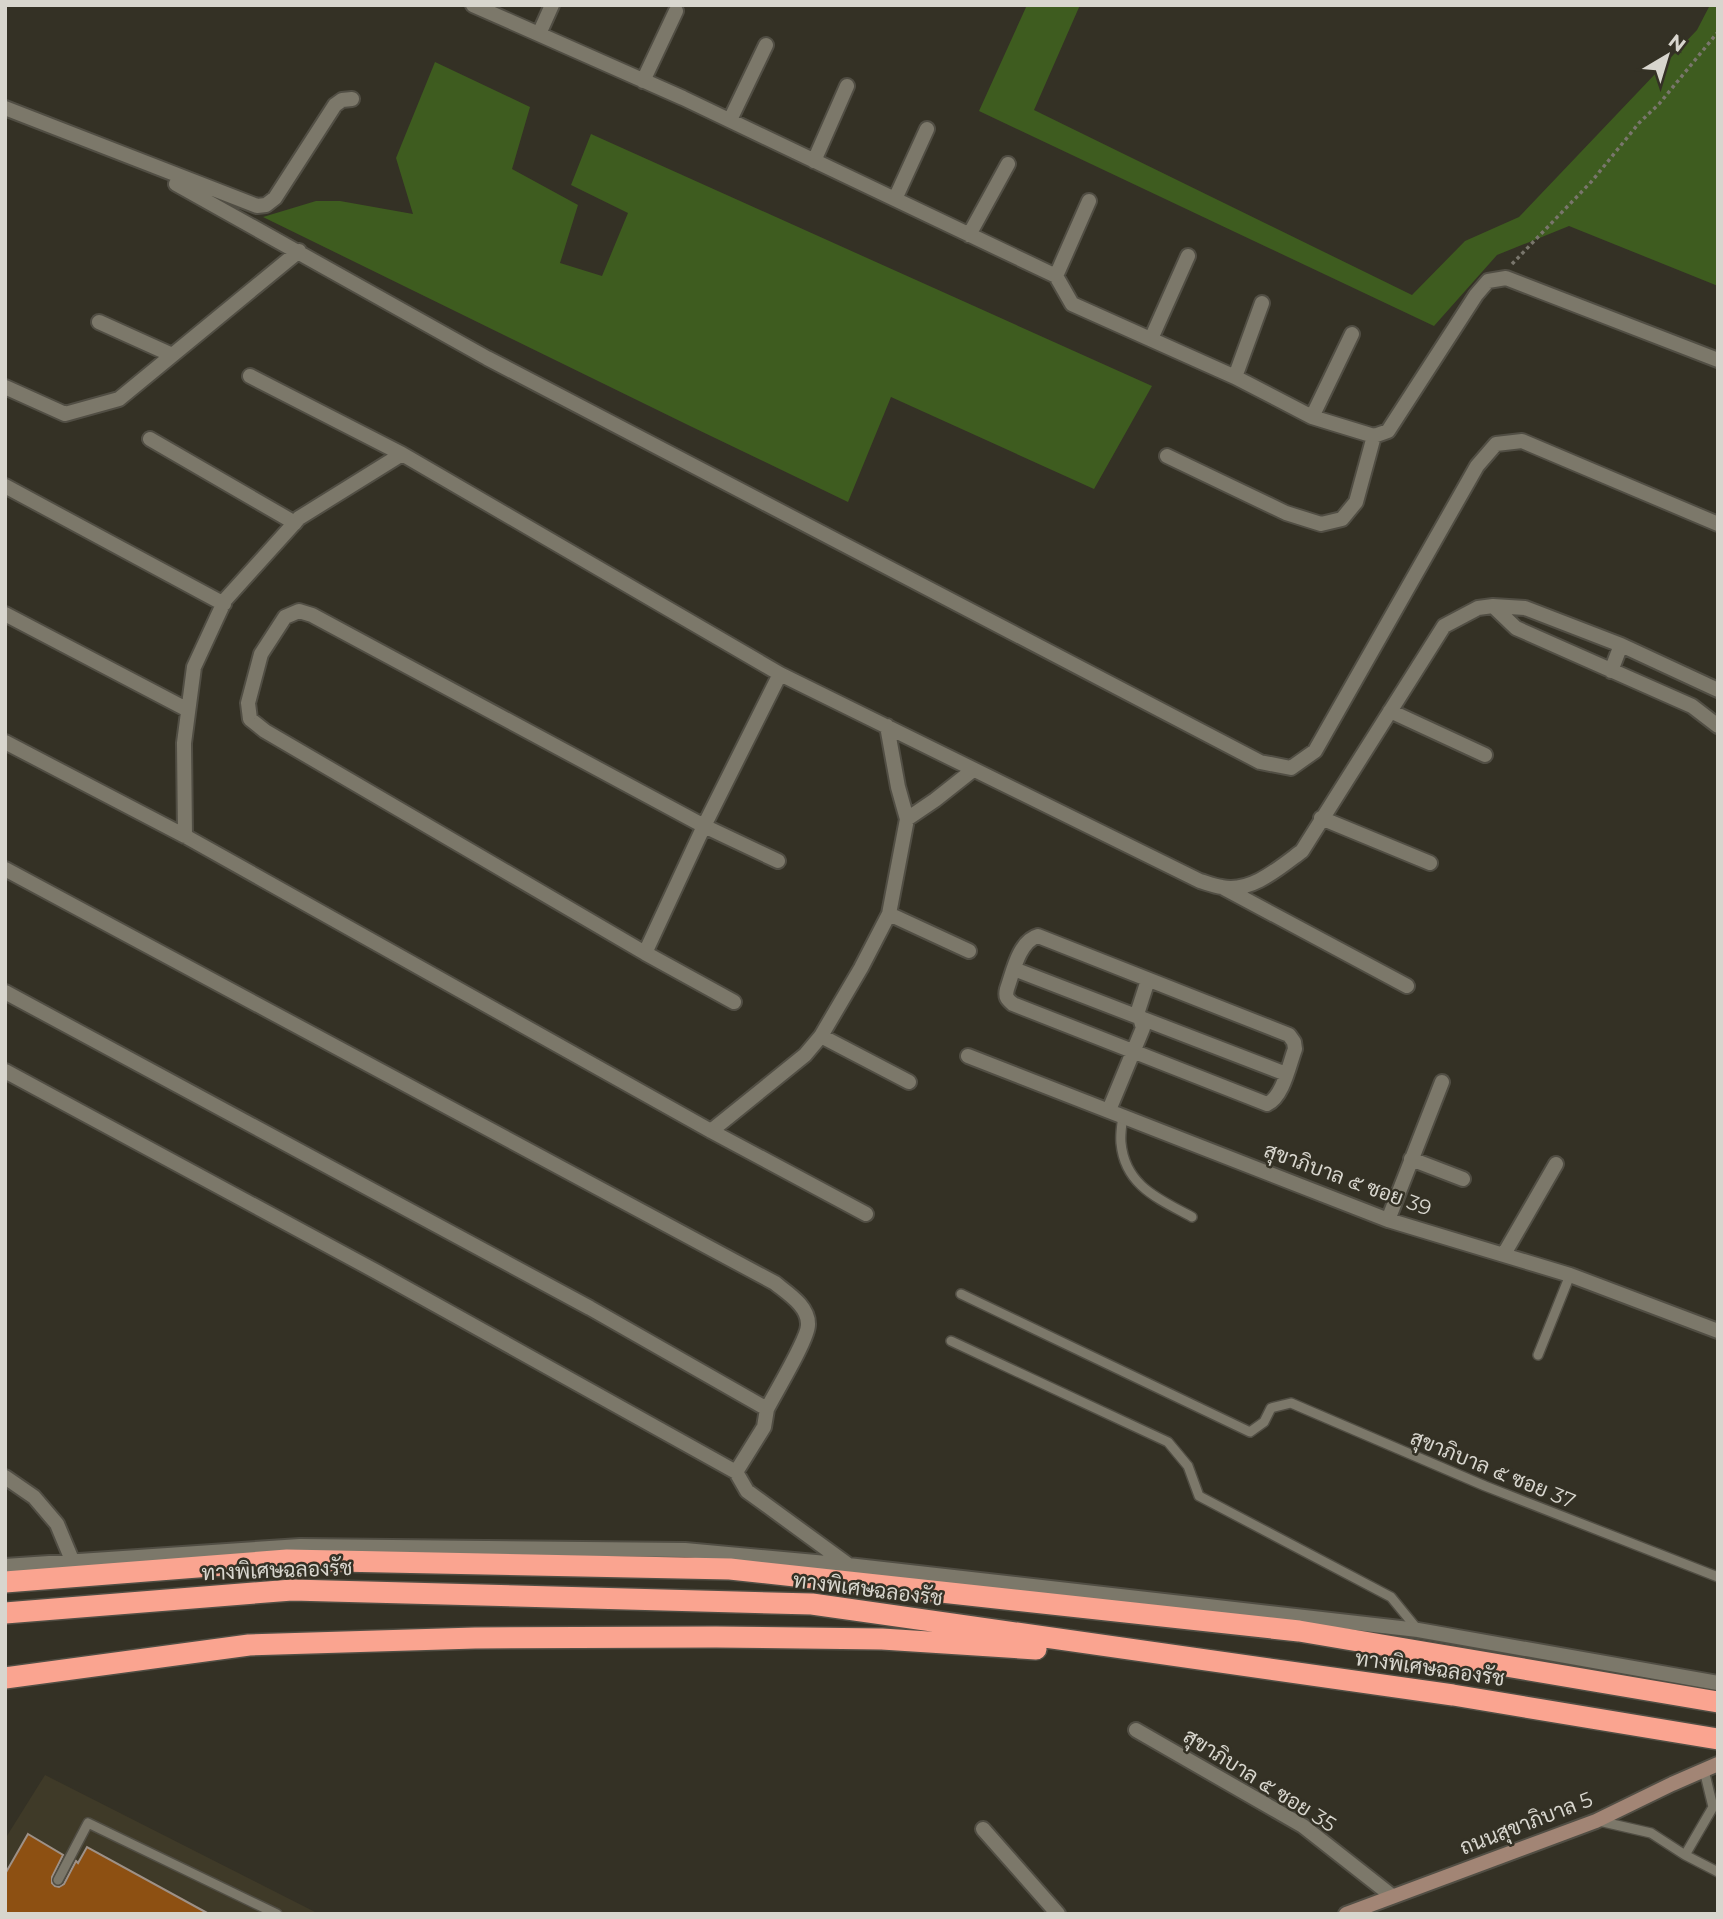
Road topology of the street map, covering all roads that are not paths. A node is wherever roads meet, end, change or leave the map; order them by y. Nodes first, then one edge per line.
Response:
1 (473, 5) edge
2 (552, 5) edge
3 (676, 10) dead end
4 (539, 34) junction
5 (766, 45) dead end
6 (643, 81) junction
7 (847, 86) dead end
8 (352, 99) dead end
9 (5, 108) edge
10 (730, 120) junction
11 (928, 129) dead end
12 (814, 161) junction
13 (1008, 164) dead end
14 (176, 184) dead end
15 (895, 200) junction
16 (1089, 201) dead end
17 (969, 235) junction
18 (299, 251) junction
19 (1188, 256) dead end
20 (1056, 275) junction
21 (1262, 303) dead end
22 (99, 322) dead end
23 (1352, 334) dead end
24 (1151, 339) junction
25 (172, 355) junction
26 (1718, 360) edge
27 (250, 376) dead end
28 (1235, 376) junction
29 (5, 387) edge
30 (1312, 417) junction
31 (1374, 436) junction
32 (150, 439) dead end
33 (402, 454) junction
34 (1167, 456) dead end
35 (5, 485) edge
36 (295, 523) junction
37 (1718, 524) edge
38 (224, 604) junction
39 (1493, 606) junction
40 (5, 614) edge
41 (1621, 645) junction
42 (1611, 671) junction
43 (780, 674) junction
44 (1704, 682) junction
45 (1718, 690) edge
46 (1692, 706) junction
47 (188, 710) junction
48 (1390, 711) junction
49 (887, 726) junction
50 (1718, 726) edge
51 (5, 742) edge
52 (1485, 755) dead end
53 (973, 770) junction
54 (1321, 818) junction
55 (907, 819) junction
56 (704, 826) junction
57 (185, 836) junction
58 (778, 861) dead end
59 (1430, 863) dead end
60 (5, 869) edge
61 (1224, 888) junction
62 (889, 914) junction
63 (969, 951) dead end
64 (645, 953) junction
65 (1014, 970) junction
66 (1148, 980) junction
67 (1407, 986) dead end
68 (5, 992) edge
69 (734, 1002) dead end
70 (1139, 1017) junction
71 (821, 1036) junction
72 (1133, 1052) junction
73 (968, 1056) dead end
74 (5, 1071) edge
75 (1286, 1074) junction
76 (909, 1082) dead end
77 (1442, 1082) dead end
78 (1116, 1113) junction
79 (711, 1131) junction
80 (1411, 1159) junction
81 (1556, 1164) dead end
82 (1463, 1179) dead end
83 (866, 1214) dead end
84 (1192, 1217) dead end
85 (1388, 1220) junction
86 (1504, 1254) junction
87 (1570, 1275) junction
88 (961, 1294) dead end
89 (1718, 1331) edge
90 (951, 1341) dead end
91 (1538, 1355) dead end
92 (767, 1409) junction
93 (736, 1472) junction
94 (5, 1477) edge
95 (72, 1560) junction
96 (848, 1565) junction
97 (5, 1566) edge
98 (1718, 1577) edge
99 (5, 1582) edge
100 (5, 1613) edge
101 (1418, 1630) junction
102 (1202, 1659) junction
103 (5, 1678) edge
104 (1718, 1682) edge
105 (1718, 1702) edge
106 (1136, 1730) dead end
107 (1718, 1738) edge
108 (1711, 1767) edge
109 (1715, 1809) edge
110 (1596, 1821) junction
111 (983, 1829) dead end
112 (1685, 1855) junction
113 (1718, 1872) edge
114 (58, 1880) dead end
115 (1392, 1896) junction
116 (277, 1914) edge
117 (1058, 1914) edge
118 (1346, 1914) edge

1 - 4 street
2 - 4 street
3 - 6 street
4 - 6 street
5 - 10 street
6 - 10 street
7 - 12 street
8 - 9 street
10 - 12 street
11 - 15 street
12 - 15 street
13 - 17 street
14 - 18 street
15 - 17 street
16 - 20 street
17 - 20 street
18 - 25 street
18 - 37 street
19 - 24 street
20 - 24 street
21 - 28 street
22 - 25 street
23 - 30 street
24 - 28 street
25 - 29 street
26 - 31 street
27 - 33 street
28 - 30 street
30 - 31 street
31 - 34 street
32 - 36 street
33 - 36 street
33 - 43 street
35 - 38 street
36 - 38 street
38 - 47 street
39 - 41 street
39 - 42 street
39 - 48 street
40 - 47 street
41 - 42 street
41 - 44 street
42 - 46 street
43 - 49 street
43 - 56 street
44 - 45 street
44 - 46 street
46 - 50 street
47 - 57 street
48 - 52 street
48 - 54 street
49 - 53 street
49 - 55 street
51 - 57 street
53 - 55 street
53 - 61 street
54 - 59 street
54 - 61 street
55 - 62 street
56 - 58 street
56 - 64 street
56 - 64 street
57 - 79 street
60 - 92 street
61 - 67 street
62 - 63 street
62 - 71 street
64 - 69 street
65 - 66 street
65 - 70 street
65 - 72 street
66 - 70 street
66 - 75 street
68 - 92 street
70 - 72 street
70 - 75 street
71 - 76 street
71 - 79 street
72 - 75 street
72 - 78 street
73 - 78 street, สุขาภิบาล ๕ ซอย 39
74 - 93 street
77 - 80 street
78 - 84 lane
78 - 85 street, สุขาภิบาล ๕ ซอย 39
79 - 83 street
80 - 82 street
80 - 85 street
81 - 86 street
85 - 86 street, สุขาภิบาล ๕ ซอย 39
86 - 87 street, สุขาภิบาล ๕ ซอย 39
87 - 89 street, สุขาภิบาล ๕ ซอย 39
87 - 91 lane
88 - 98 lane, สุขาภิบาล ๕ ซอย 37
90 - 101 lane
92 - 93 street
93 - 96 street
94 - 95 street
95 - 96 street
95 - 97 street
96 - 101 street
99 - 105 highway, ทางพิเศษฉลองรัช
100 - 102 highway, ทางพิเศษฉลองรัช
101 - 104 street
102 - 103 highway
102 - 107 highway, ทางพิเศษฉลองรัช
106 - 115 street, สุขาภิบาล ๕ ซอย 35
108 - 109 lane
108 - 110 main road, ถนนสุขาภิบาล 5
109 - 112 lane
110 - 112 lane
110 - 115 main road, ถนนสุขาภิบาล 5
111 - 117 street
112 - 113 lane
114 - 116 lane
115 - 118 main road, ถนนสุขาภิบาล 5

